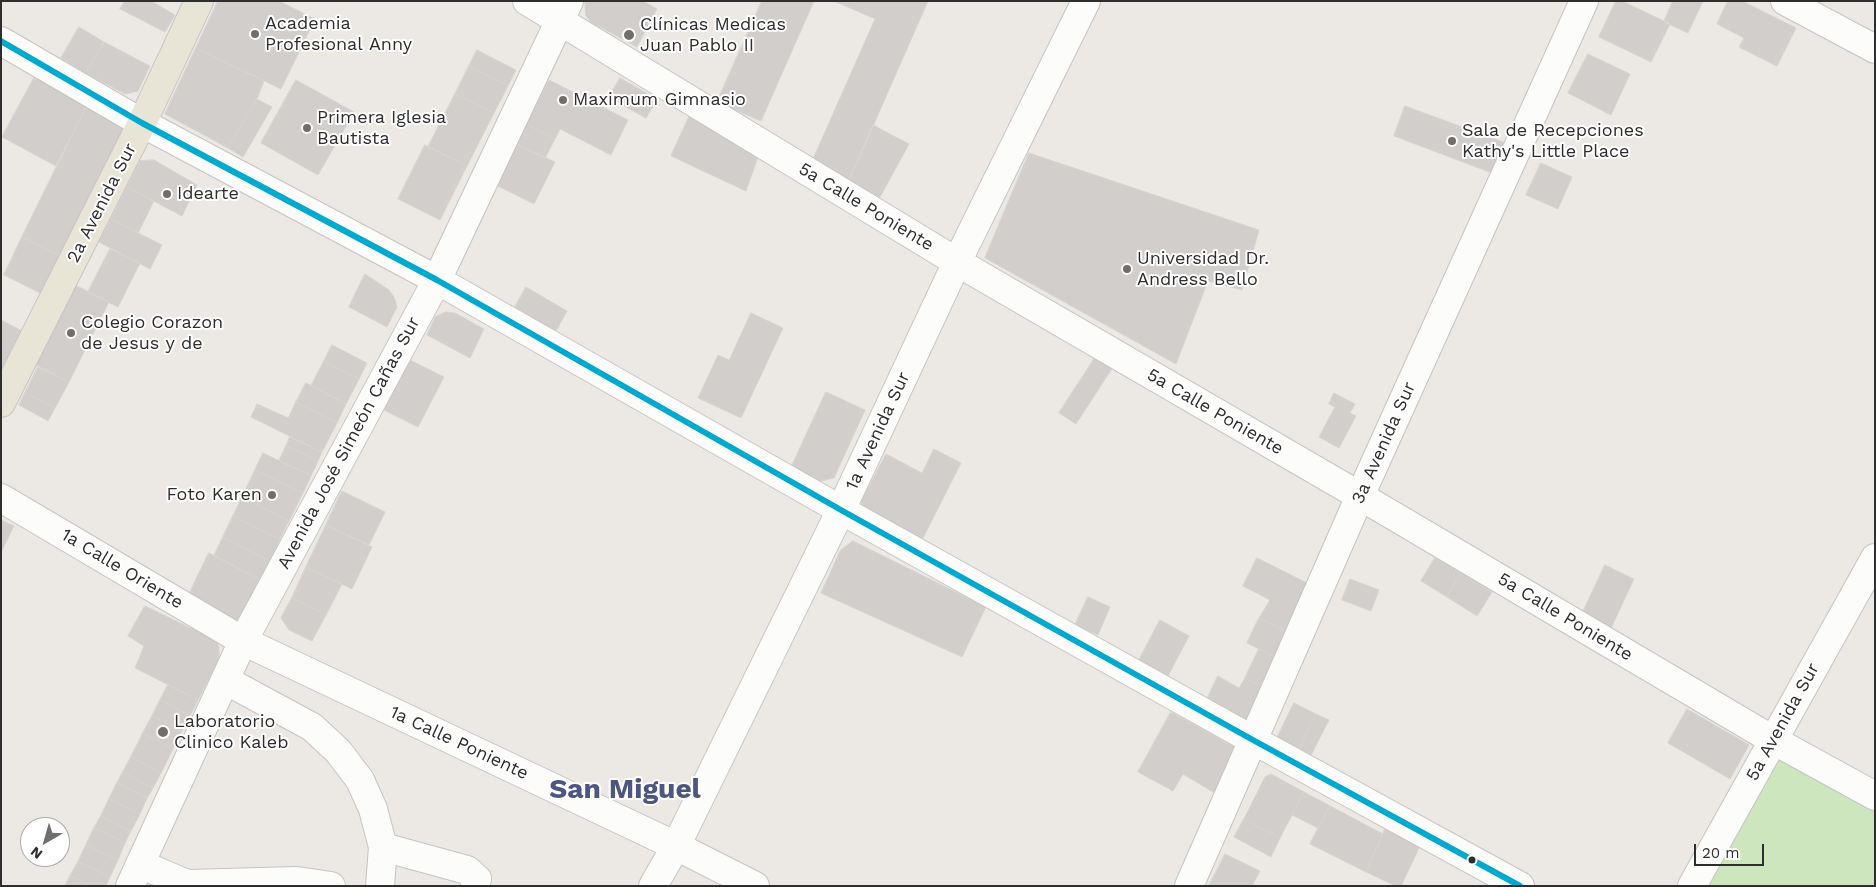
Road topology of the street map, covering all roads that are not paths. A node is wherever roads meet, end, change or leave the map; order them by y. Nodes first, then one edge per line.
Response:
1 (199, 1) edge
2 (527, 1) edge
3 (1086, 1) edge
4 (1584, 1) edge
5 (1785, 1) edge
6 (565, 11) edge
7 (1, 41) edge
8 (1875, 49) edge
9 (142, 122) junction
10 (957, 262) junction
11 (437, 280) junction
12 (1, 402) edge
13 (1360, 496) junction
14 (1, 498) edge
15 (841, 510) junction
16 (1875, 558) edge
17 (243, 641) junction
18 (225, 680) junction
19 (1253, 740) junction
20 (1773, 740) junction
21 (1875, 796) edge
22 (676, 846) junction
23 (384, 847) junction
24 (135, 875) edge
25 (186, 885) edge
26 (331, 886) edge
27 (380, 886) edge
28 (475, 886) edge
29 (653, 886) edge
30 (755, 886) edge
31 (1188, 886) edge
32 (1520, 886) edge
33 (1692, 886) edge

1 - 9 main road, 2a Avenida Sur
2 - 6 street, 5a Calle Poniente
3 - 10 street, 1a Avenida Sur
4 - 13 street, 3a Avenida Sur
5 - 8 street
6 - 10 street, 5a Calle Poniente
6 - 11 street, Avenida José Simeón Cañas Sur
7 - 9 street
9 - 11 street
9 - 12 main road, 2a Avenida Sur
10 - 13 street, 5a Calle Poniente
10 - 15 street, 1a Avenida Sur
11 - 15 street
11 - 17 street, Avenida José Simeón Cañas Sur
13 - 19 street, 3a Avenida Sur
13 - 20 street, 5a Calle Poniente
14 - 17 street, 1a Calle Oriente
15 - 19 street
15 - 22 street, 1a Avenida Sur
16 - 20 street, 5a Avenida Sur
17 - 18 street, Avenida José Simeón Cañas Sur
17 - 22 street, 1a Calle Poniente
18 - 23 street
18 - 24 street, Avenida José Simeón Cañas Sur
19 - 31 street, 3a Avenida Sur
19 - 32 street
20 - 21 street, 5a Calle Poniente
20 - 33 street, 5a Avenida Sur
22 - 29 street, 1a Avenida Sur
22 - 30 street, 1a Calle Poniente
23 - 27 street
23 - 28 street
24 - 25 street
25 - 26 street

